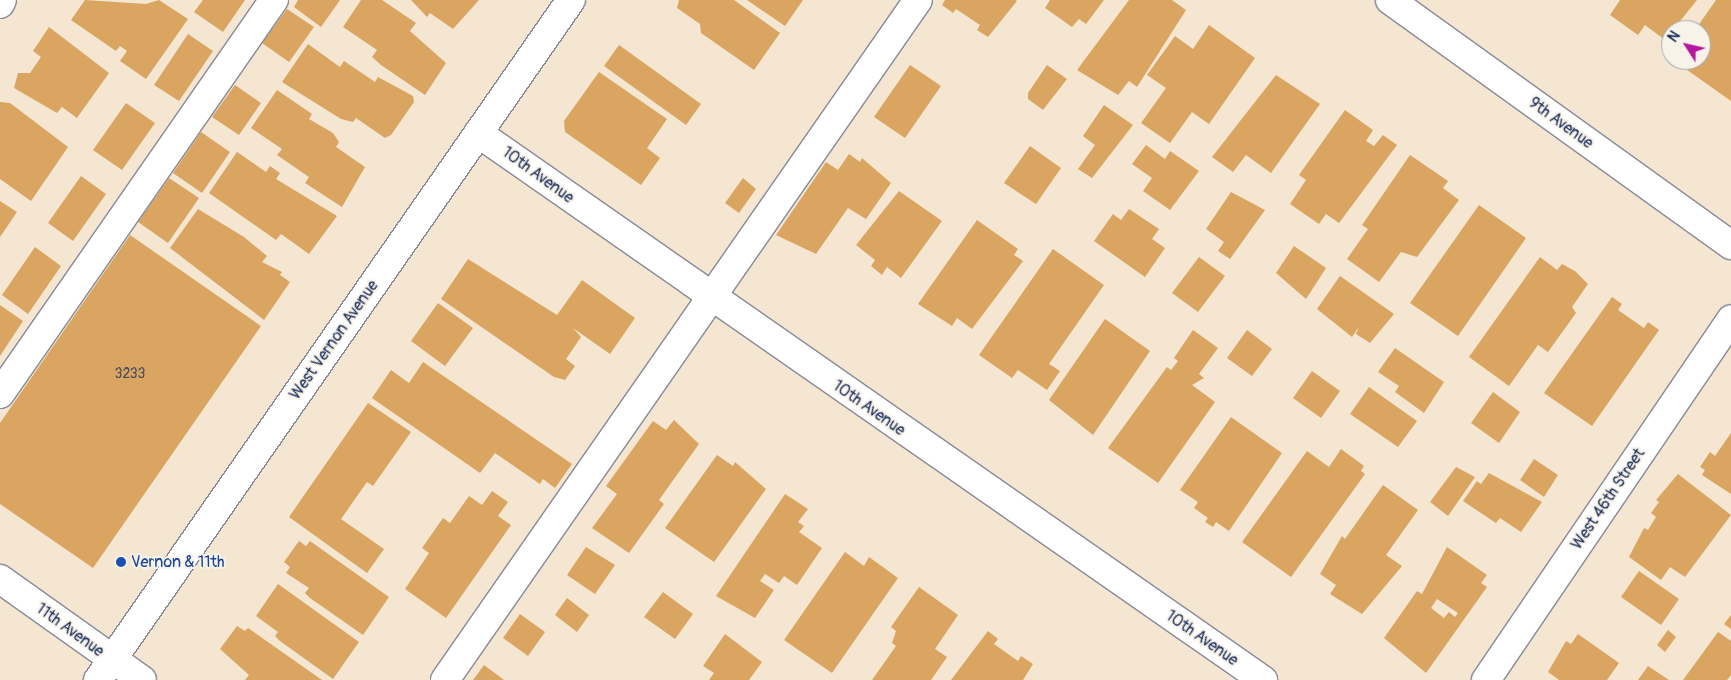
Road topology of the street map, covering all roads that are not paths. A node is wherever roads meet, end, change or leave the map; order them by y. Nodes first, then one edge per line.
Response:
1 (2, 0) edge
2 (274, 0) edge
3 (571, 0) edge
4 (918, 0) edge
5 (1390, 0) edge
6 (0, 4) edge
7 (478, 133) junction
8 (1731, 245) edge
9 (710, 298) junction
10 (1731, 319) edge
11 (0, 394) edge
12 (0, 579) edge
13 (105, 670) edge
14 (142, 680) edge
15 (445, 680) edge
16 (1262, 680) edge
17 (1486, 680) edge

1 - 6 street
2 - 11 street
3 - 7 street, West Vernon Avenue
4 - 9 street
5 - 8 street, 9th Avenue
7 - 9 street, 10th Avenue
7 - 13 street, West Vernon Avenue
9 - 15 street
9 - 16 street, 10th Avenue
10 - 17 street, West 46th Street
12 - 13 street, 11th Avenue
13 - 14 street, 11th Avenue

